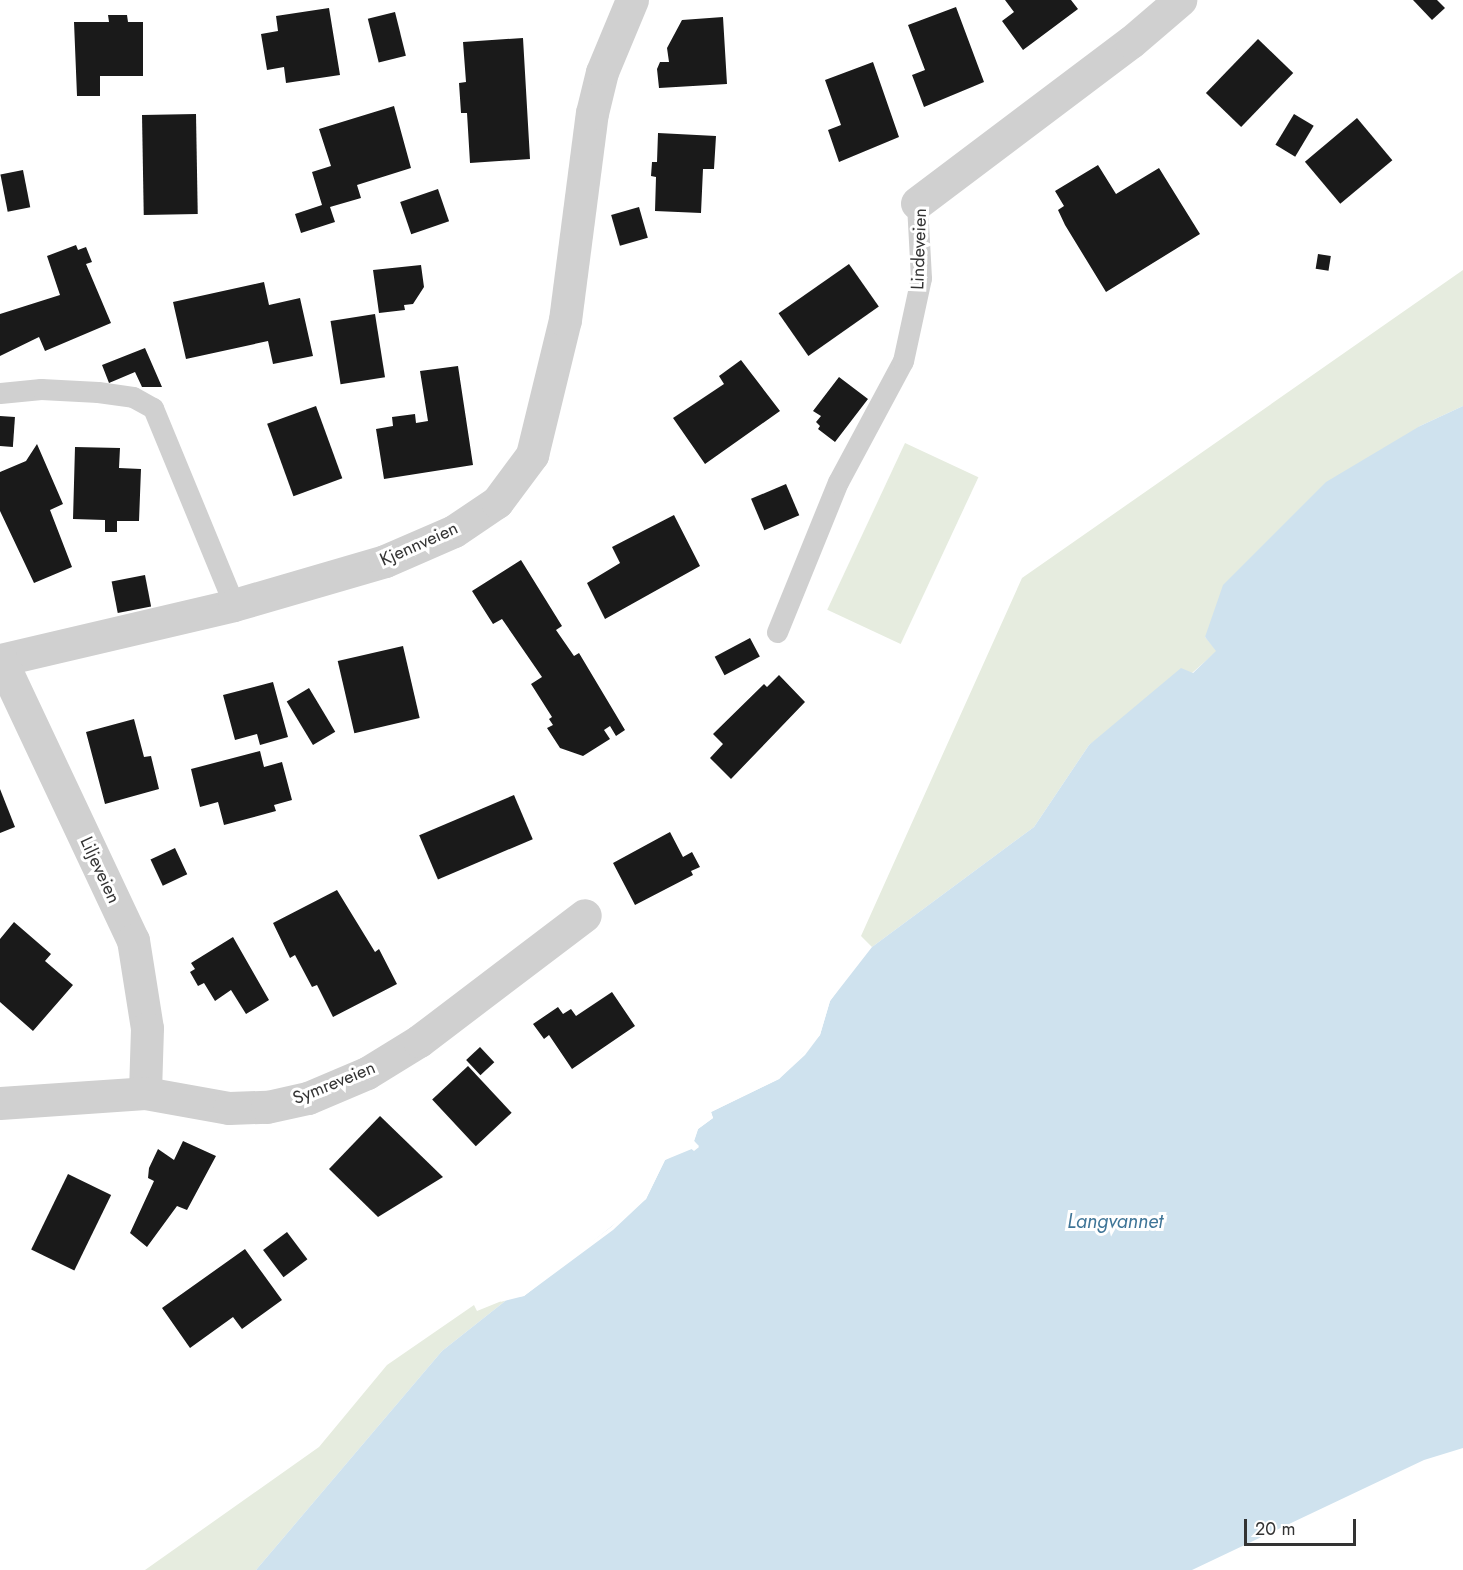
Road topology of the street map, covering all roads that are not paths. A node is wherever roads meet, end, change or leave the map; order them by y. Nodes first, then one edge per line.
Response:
1 (632, 0) edge
2 (1180, 0) edge
3 (918, 202) joint
4 (0, 393) edge
5 (234, 605) junction
6 (777, 632) dead end
7 (0, 660) edge
8 (585, 915) dead end
9 (145, 1093) junction
10 (0, 1103) edge

1 - 5 street, Kjennveien
2 - 3 street, Lindeveien
3 - 6 lane, Lindeveien
4 - 5 lane
5 - 7 street, Kjennveien
7 - 9 street, Liljeveien
8 - 9 street, Symreveien
9 - 10 street, Symreveien

